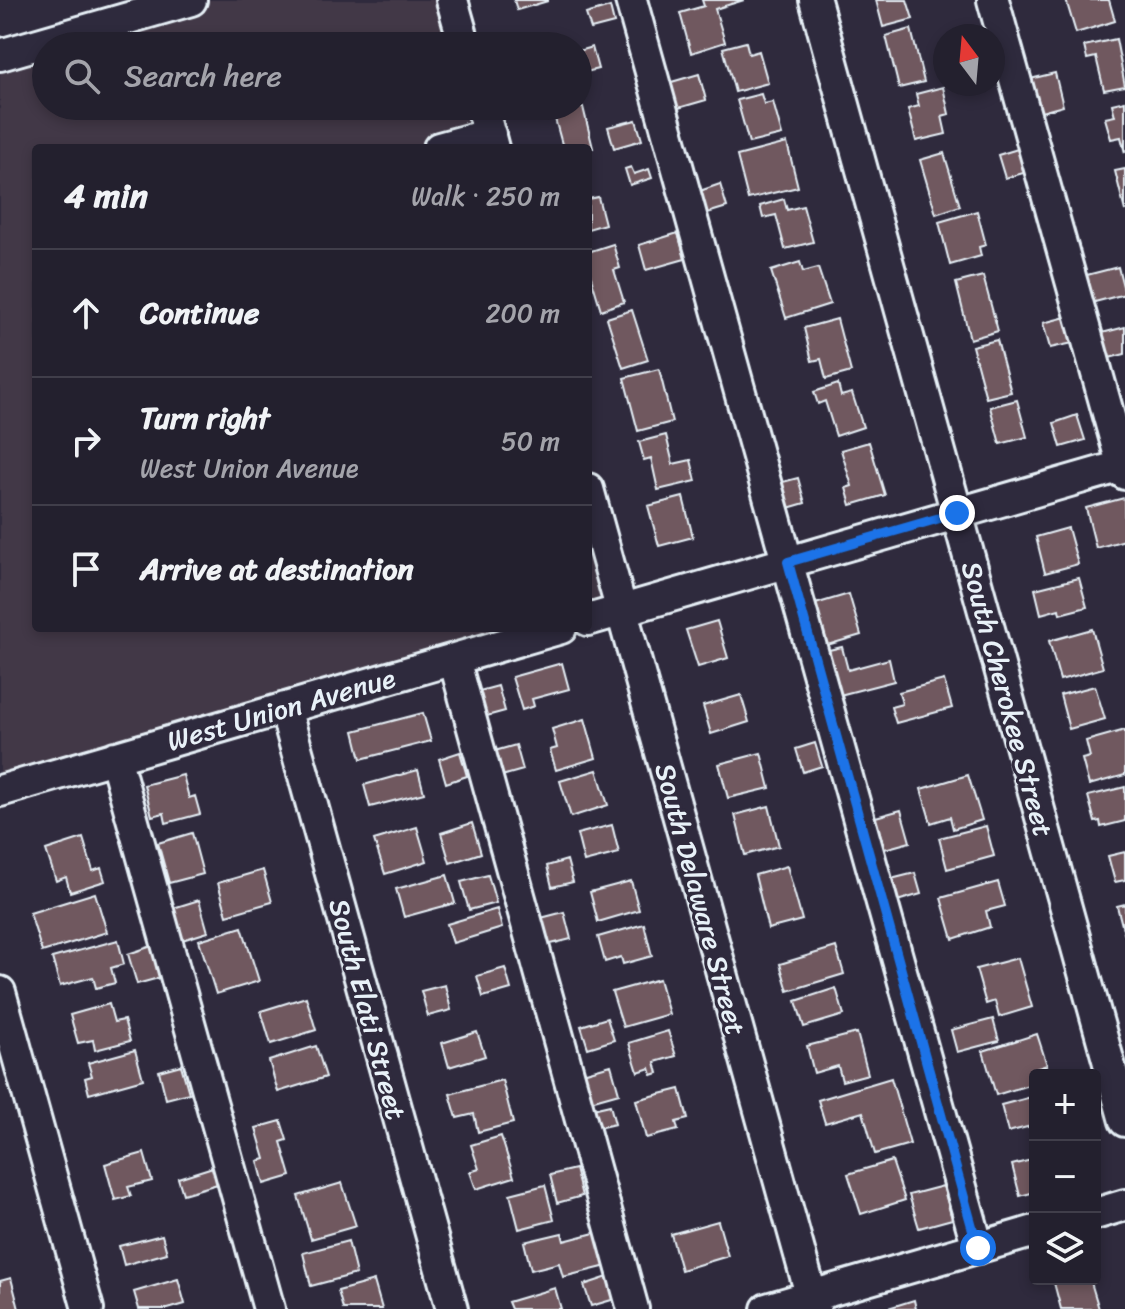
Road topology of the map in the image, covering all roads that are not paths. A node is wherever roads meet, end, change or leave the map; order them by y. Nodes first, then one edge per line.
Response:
1 (191, 0) edge
2 (452, 0) edge
3 (631, 0) edge
4 (815, 0) edge
5 (993, 0) edge
6 (92, 14) edge
7 (52, 32) edge
8 (461, 32) edge
9 (32, 41) edge
10 (0, 55) edge
11 (488, 129) edge
12 (449, 144) edge
13 (1124, 468) edge
14 (592, 503) edge
15 (957, 513) junction
16 (788, 562) junction
17 (622, 610) junction
18 (592, 619) edge
19 (547, 632) edge
20 (454, 659) junction
21 (285, 708) junction
22 (115, 757) junction
23 (0, 791) edge
24 (0, 992) edge
25 (1125, 1121) edge
26 (1125, 1205) edge
27 (1098, 1213) edge
28 (1029, 1233) edge
29 (978, 1248) junction
30 (813, 1302) edge
31 (88, 1309) edge
32 (269, 1309) edge
33 (452, 1309) edge
34 (633, 1309) edge
35 (767, 1309) edge

1 - 6 street
2 - 8 street
3 - 16 street
4 - 15 street, South Cherokee Street
5 - 13 street
6 - 7 street
9 - 10 street
11 - 12 street
13 - 15 street
14 - 17 street, South Delaware Street
15 - 16 street
15 - 25 street, South Cherokee Street
16 - 17 street
16 - 29 street
17 - 18 street
17 - 30 street, South Delaware Street
19 - 20 street, West Union Avenue
20 - 21 street, West Union Avenue
20 - 34 street
21 - 22 street, West Union Avenue
21 - 33 street, South Elati Street
22 - 23 street, West Union Avenue
22 - 32 street
24 - 31 street
26 - 27 street
28 - 29 street
29 - 30 street
30 - 35 street

